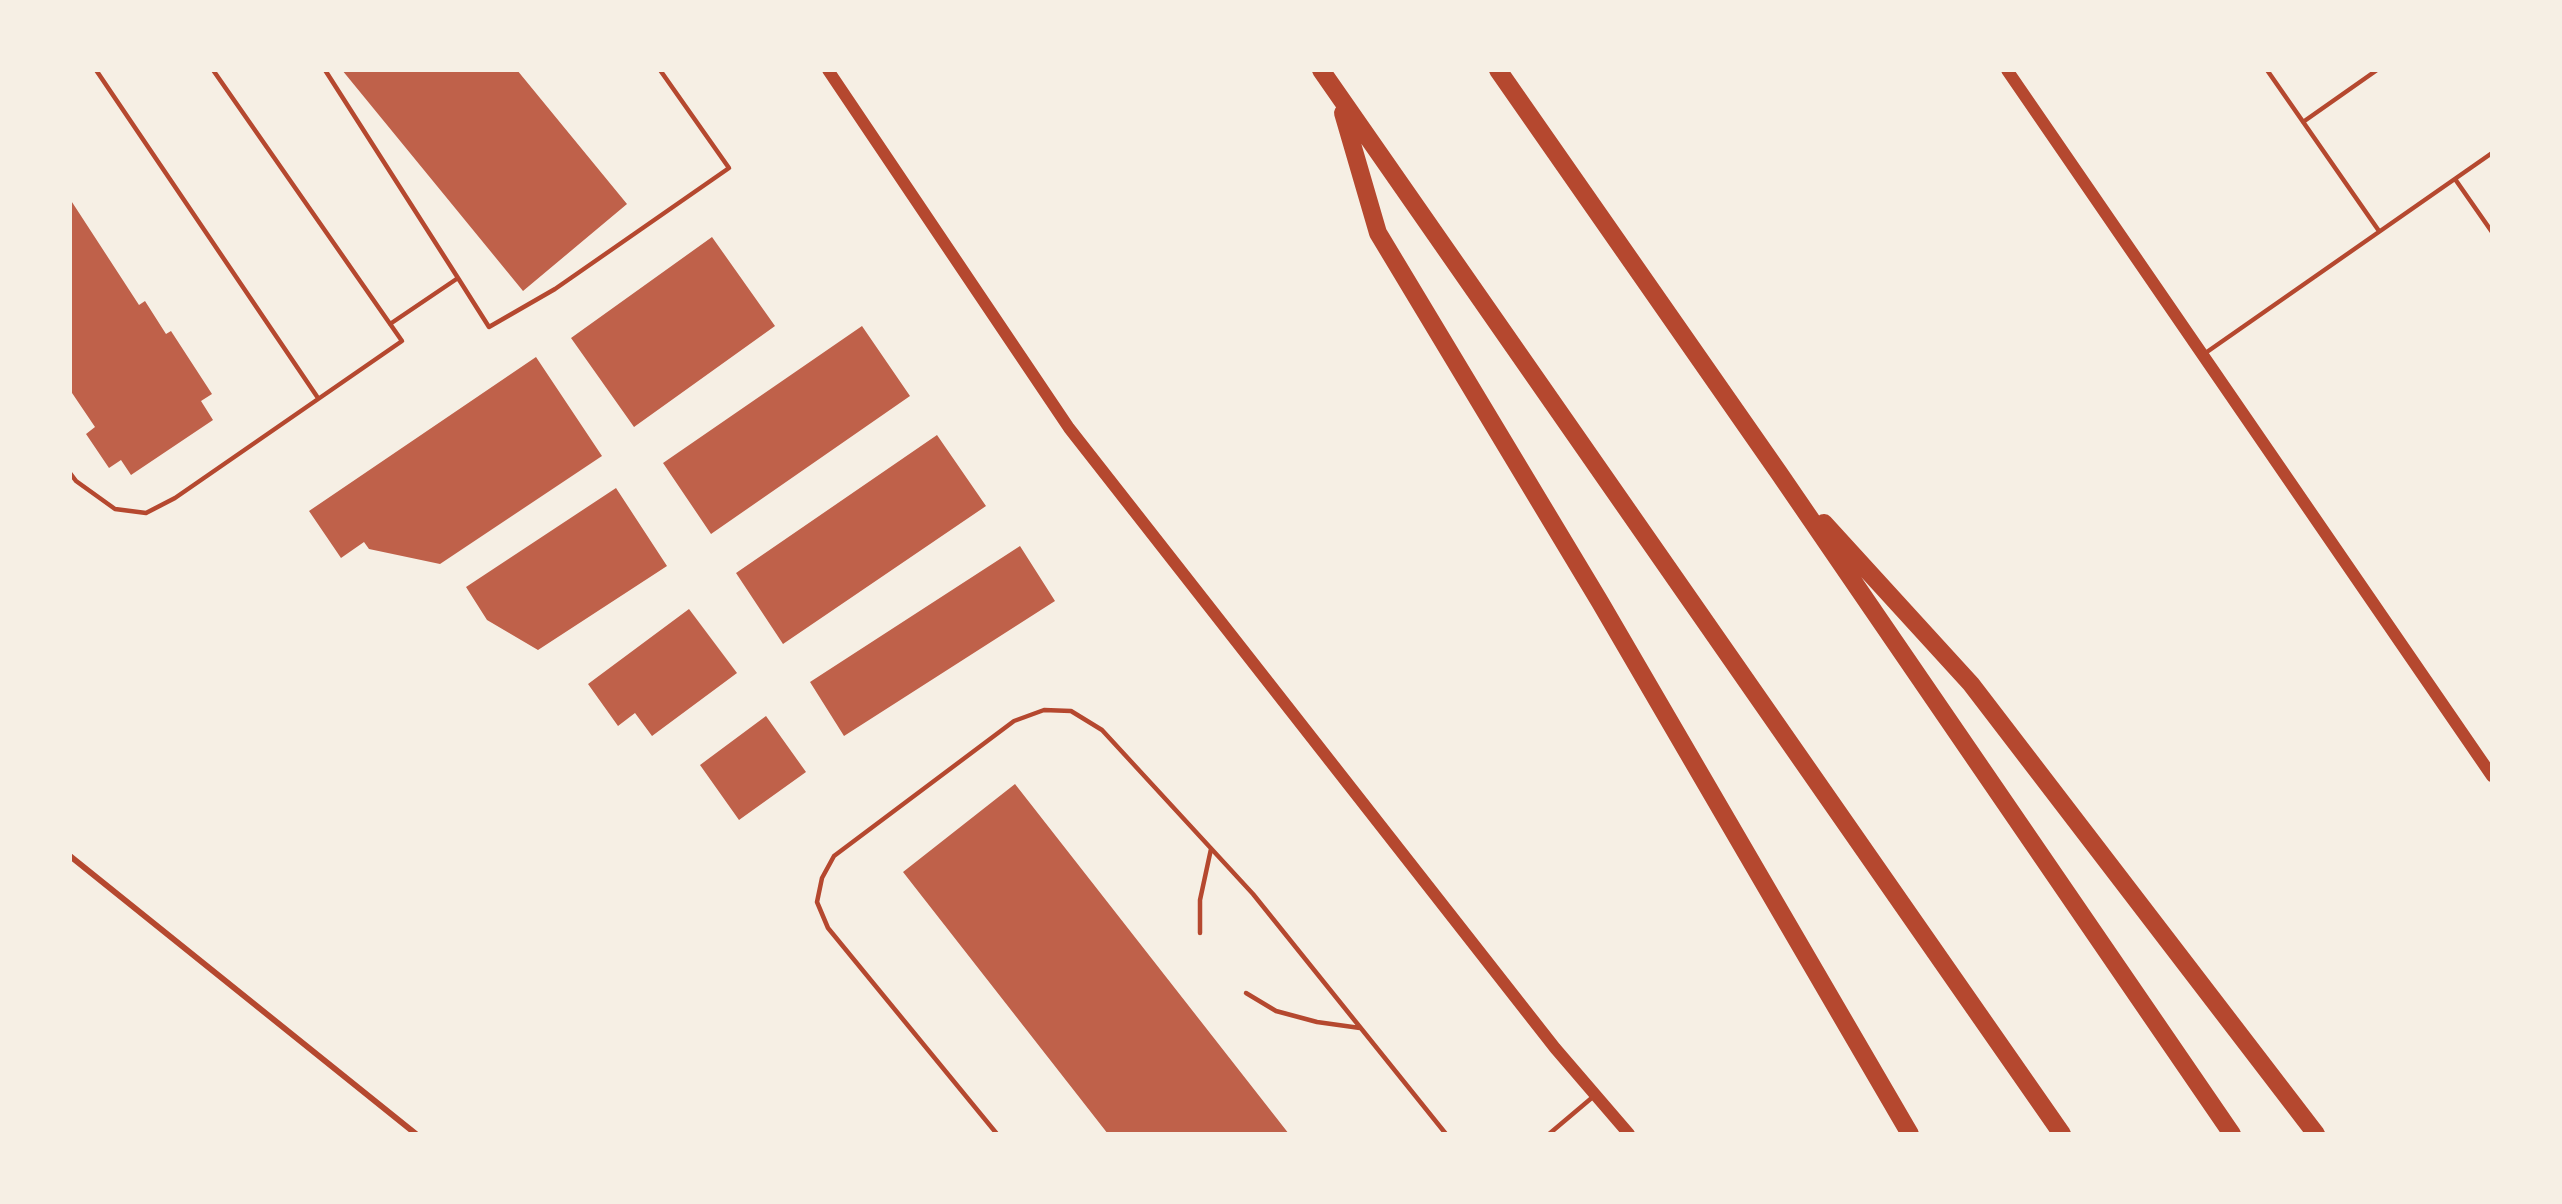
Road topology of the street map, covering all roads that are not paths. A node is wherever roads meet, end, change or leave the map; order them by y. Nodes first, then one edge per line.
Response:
1 (96, 70) edge
2 (213, 70) edge
3 (325, 70) edge
4 (660, 70) edge
5 (828, 70) edge
6 (1321, 70) edge
7 (1498, 70) edge
8 (2007, 70) edge
9 (2267, 70) edge
10 (2377, 70) edge
11 (1339, 97) junction
12 (2303, 122) junction
13 (2492, 153) edge
14 (2455, 178) junction
15 (2379, 231) junction
16 (2492, 232) edge
17 (458, 278) junction
18 (390, 324) junction
19 (2202, 355) junction
20 (318, 398) junction
21 (70, 473) edge
22 (1779, 473) junction
23 (2492, 776) edge
24 (1211, 849) junction
25 (70, 856) edge
26 (1200, 933) dead end
27 (1246, 993) dead end
28 (1361, 1028) junction
29 (1596, 1094) junction
30 (416, 1134) edge
31 (997, 1134) edge
32 (1446, 1134) edge
33 (1549, 1134) edge
34 (1629, 1134) edge
35 (1910, 1134) edge
36 (2062, 1134) edge
37 (2232, 1134) edge
38 (2316, 1134) edge

1 - 20 lane
2 - 18 lane
3 - 17 lane
4 - 17 lane
5 - 29 main road
6 - 11 highway
7 - 22 highway
8 - 19 main road
9 - 12 lane
10 - 12 lane
11 - 35 highway
11 - 36 highway
12 - 15 lane
13 - 14 lane
14 - 15 lane
14 - 16 lane
15 - 19 lane
17 - 18 lane
18 - 20 lane
19 - 23 main road
20 - 21 lane
22 - 37 highway
22 - 38 highway
24 - 26 lane
24 - 28 lane
24 - 31 lane
25 - 30 street
27 - 28 lane
28 - 32 lane
29 - 33 lane
29 - 34 main road

